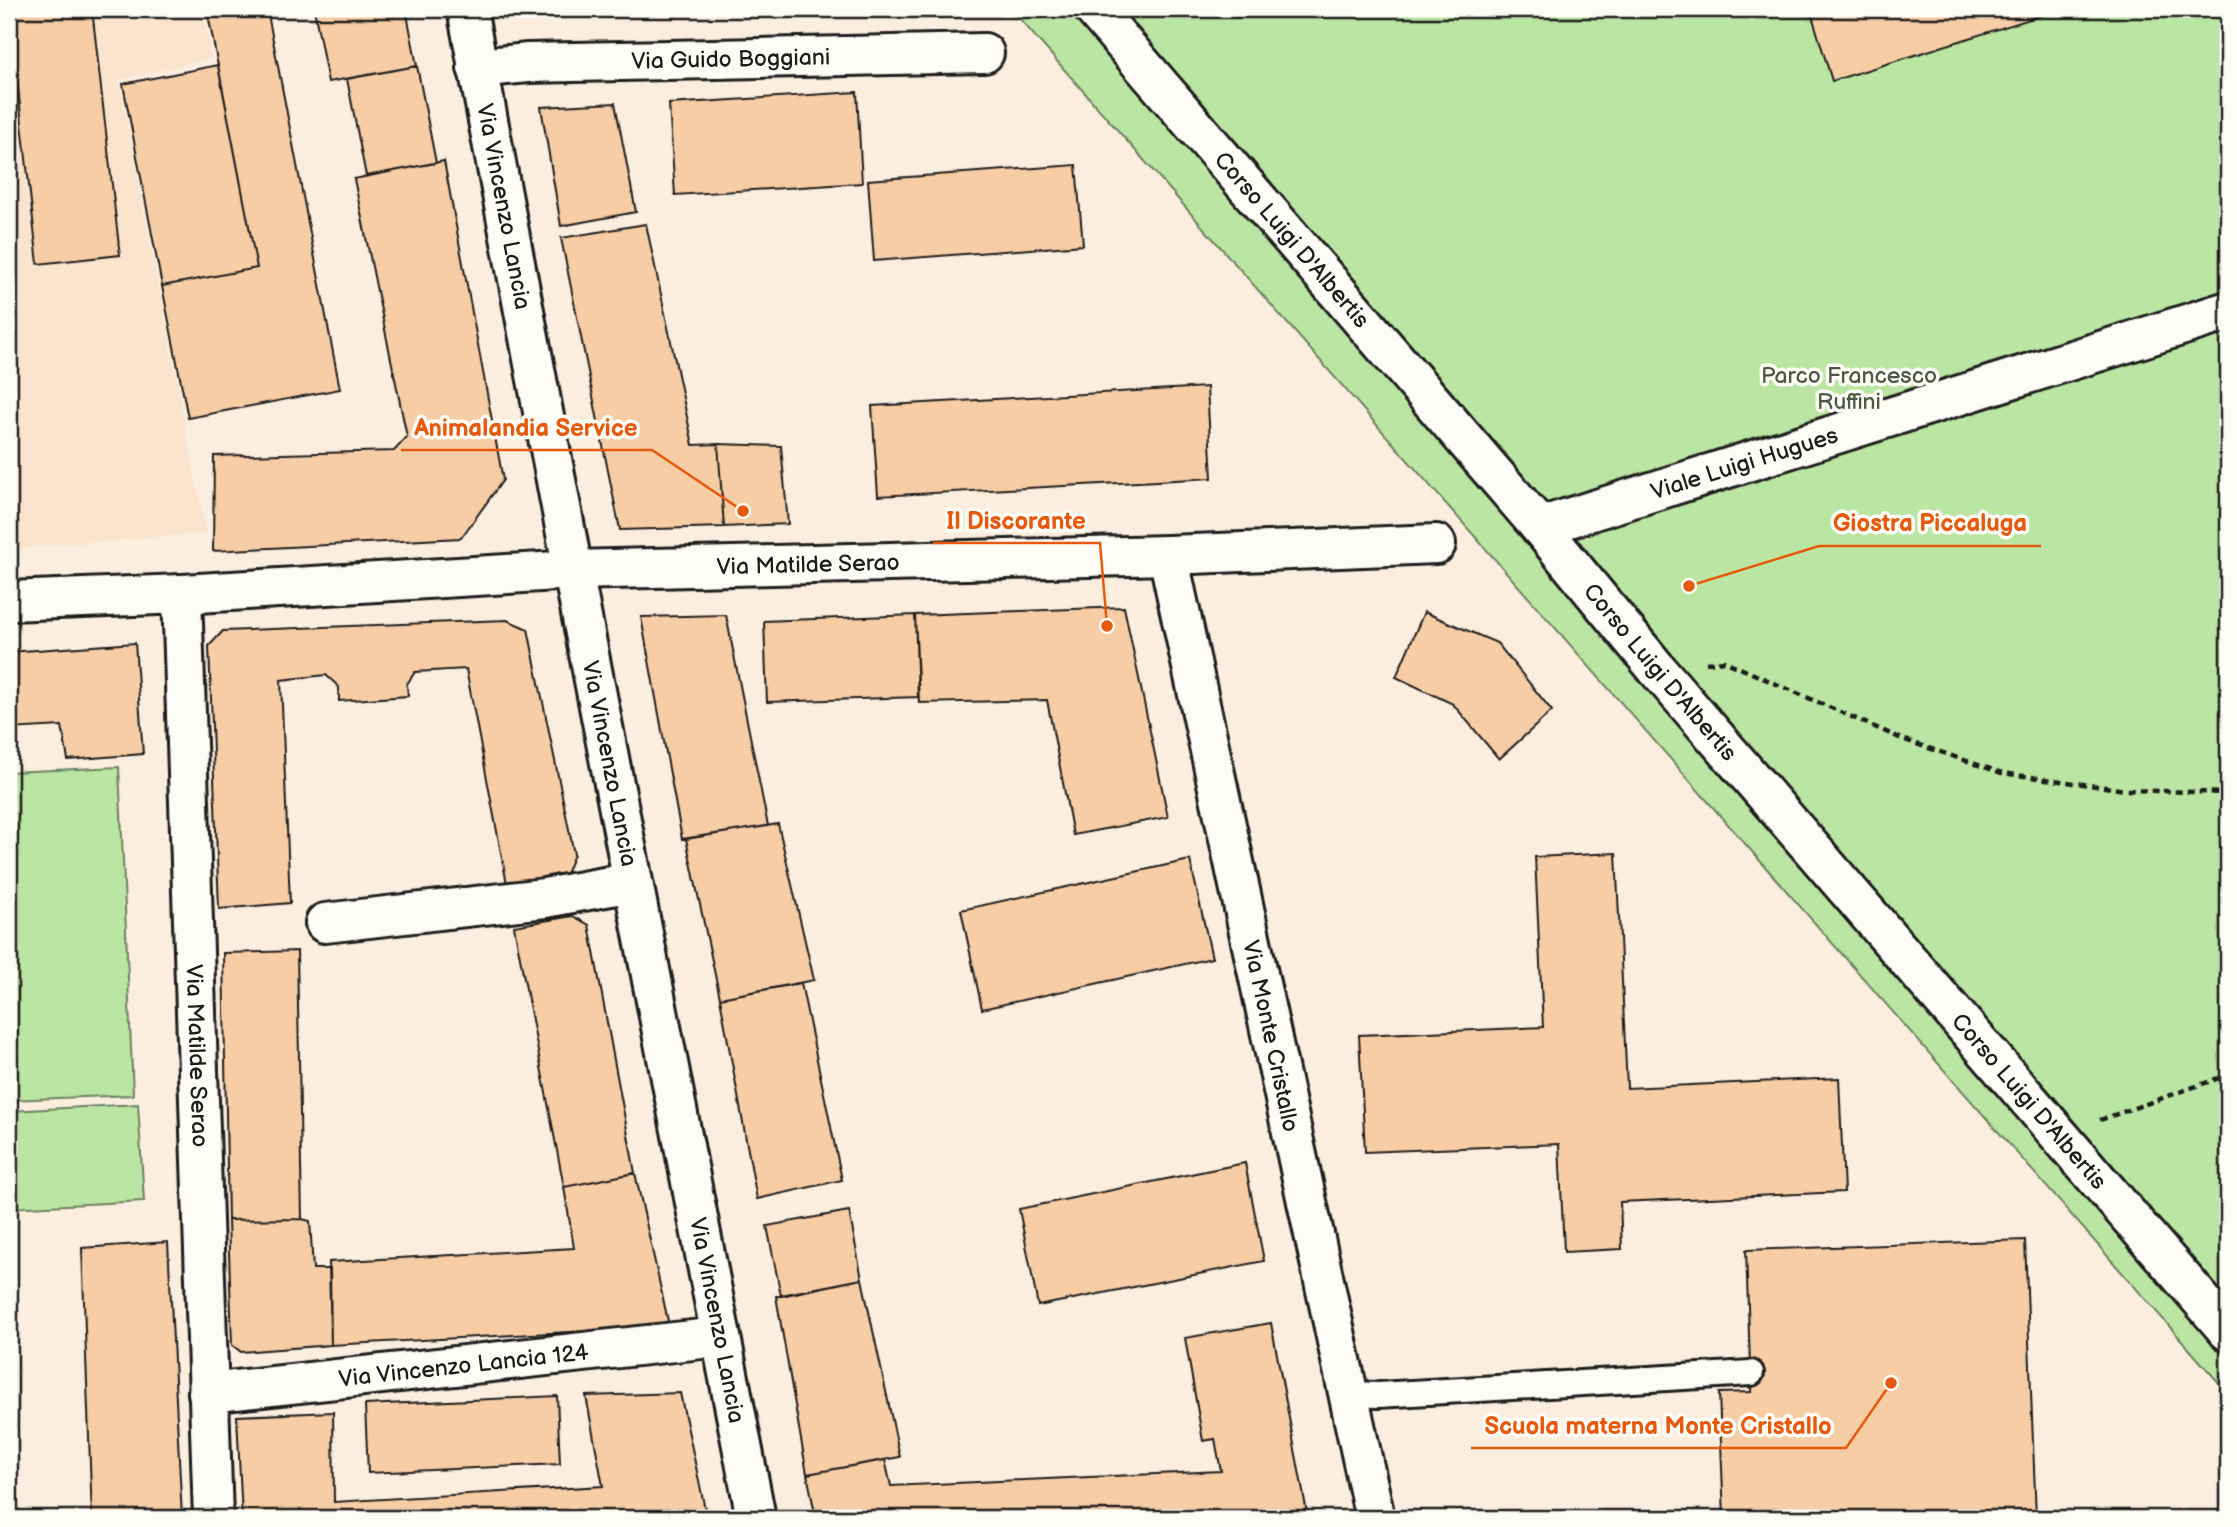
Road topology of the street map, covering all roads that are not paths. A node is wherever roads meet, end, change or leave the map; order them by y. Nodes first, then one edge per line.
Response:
1 (467, 9) edge
2 (1094, 9) edge
3 (984, 53) dead end
4 (477, 68) junction
5 (2228, 311) edge
6 (1540, 527) junction
7 (1436, 544) dead end
8 (1168, 555) junction
9 (573, 570) junction
10 (182, 594) junction
11 (9, 601) edge
12 (632, 882) junction
13 (325, 923) dead end
14 (2228, 1331) edge
15 (720, 1337) junction
16 (1751, 1373) dead end
17 (208, 1393) junction
18 (1348, 1394) junction
19 (213, 1518) edge
20 (756, 1518) edge
21 (1375, 1518) edge

1 - 4 street, Via Vincenzo Lancia
2 - 6 street, Corso Luigi D'Albertis
3 - 4 street, Via Guido Boggiani
4 - 9 street, Via Vincenzo Lancia
5 - 6 street, Viale Luigi Hugues
6 - 14 street, Corso Luigi D'Albertis
7 - 8 street, Via Matilde Serao
8 - 9 street, Via Matilde Serao
8 - 18 street, Via Monte Cristallo
9 - 10 street, Via Matilde Serao
9 - 12 street, Via Vincenzo Lancia
10 - 11 street, Via Matilde Serao
10 - 17 street, Via Matilde Serao
12 - 13 street
12 - 15 street, Via Vincenzo Lancia
15 - 17 street, Via Vincenzo Lancia 124
15 - 20 street, Via Vincenzo Lancia
16 - 18 lane
17 - 19 street, Via Matilde Serao
18 - 21 street, Via Monte Cristallo

